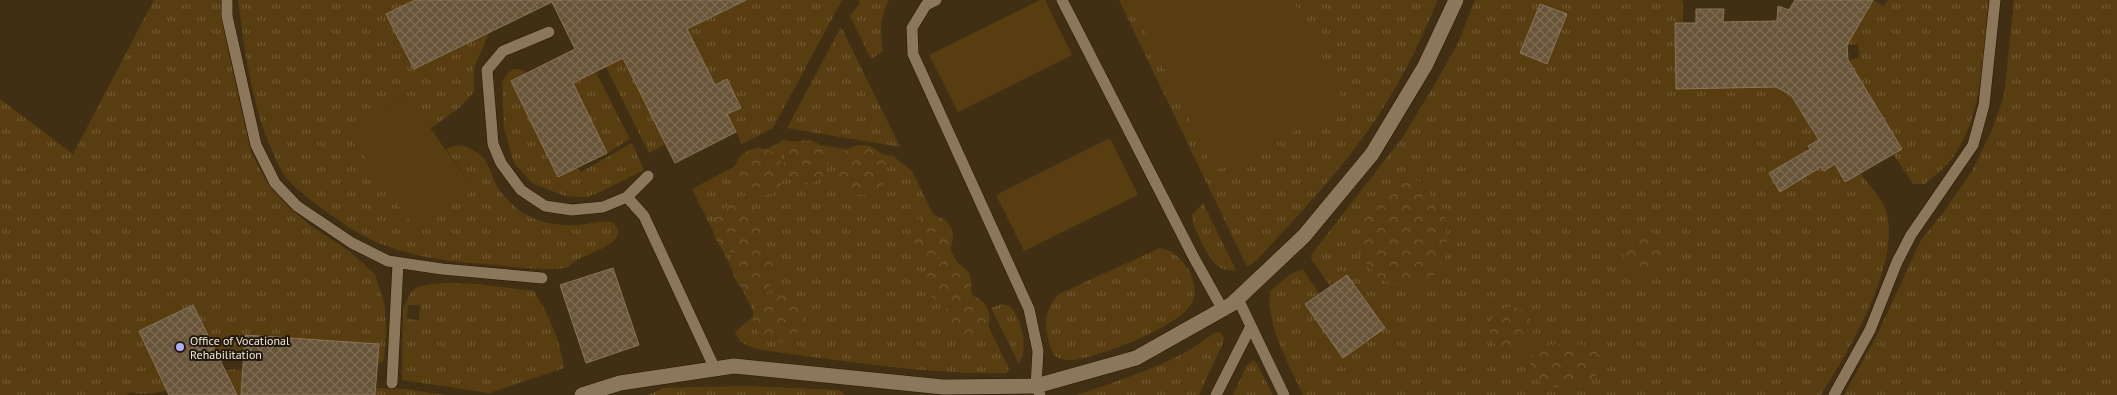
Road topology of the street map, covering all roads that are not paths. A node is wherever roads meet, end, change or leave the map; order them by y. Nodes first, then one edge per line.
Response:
1 (227, 0) edge
2 (936, 0) edge
3 (1062, 0) edge
4 (1456, 0) edge
5 (1995, 0) edge
6 (549, 32) dead end
7 (648, 176) dead end
8 (627, 197) junction
9 (398, 263) junction
10 (542, 278) dead end
11 (1238, 299) junction
12 (1223, 310) junction
13 (1251, 326) junction
14 (714, 369) junction
15 (392, 382) dead end
16 (1038, 390) edge
17 (582, 395) edge
18 (1216, 395) edge
19 (1284, 395) edge
20 (1834, 395) edge

1 - 9 lane
2 - 16 lane
3 - 12 lane
4 - 11 street
5 - 20 lane
6 - 8 lane
7 - 8 lane
8 - 14 lane
9 - 10 lane
9 - 15 lane
11 - 12 street
11 - 13 lane
12 - 16 street
13 - 18 lane
13 - 19 lane
14 - 16 street
14 - 17 street

